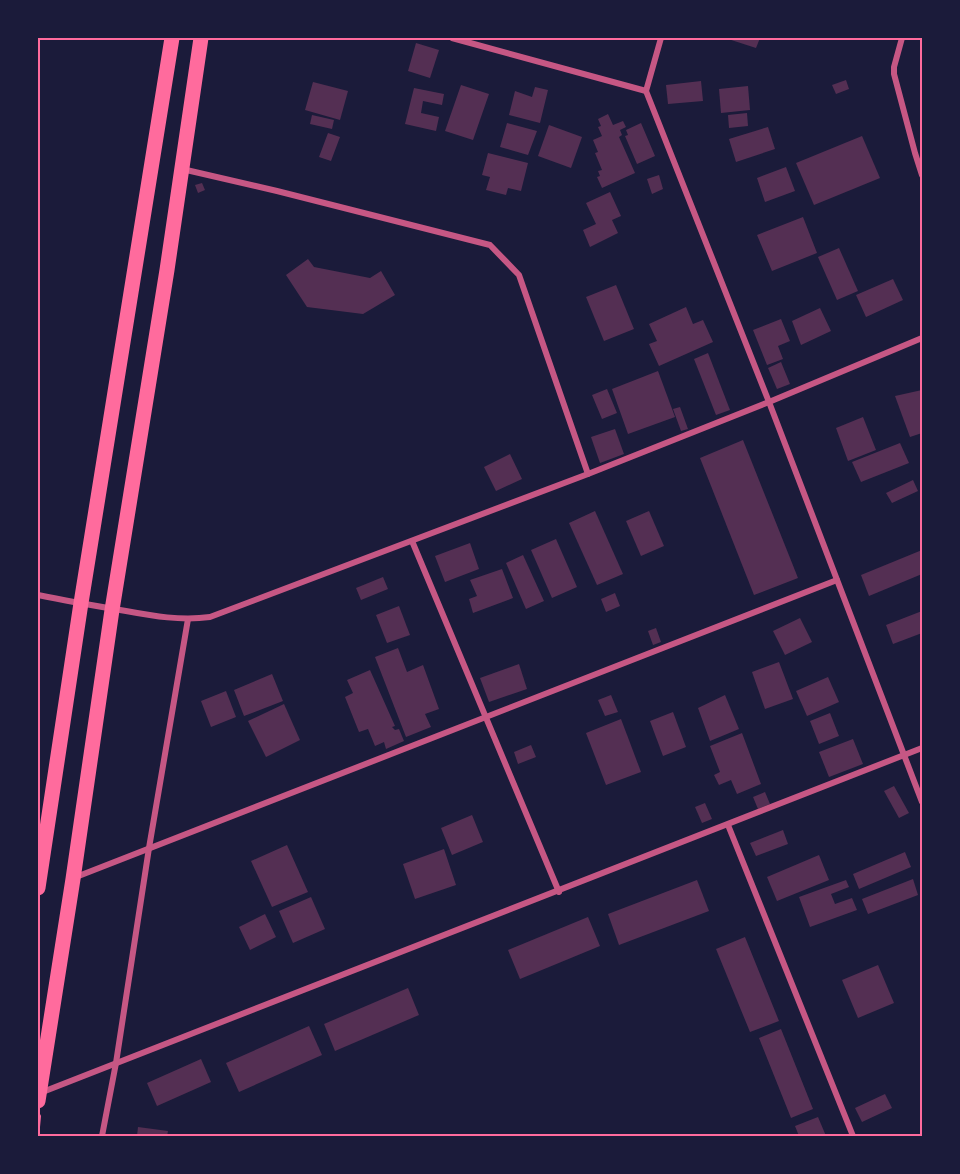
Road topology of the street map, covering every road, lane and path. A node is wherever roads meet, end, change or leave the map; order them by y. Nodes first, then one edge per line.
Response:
1 (172, 38) edge
2 (201, 38) edge
3 (452, 38) edge
4 (661, 38) edge
5 (902, 38) edge
6 (646, 91) junction
7 (922, 149) edge
8 (915, 153) junction
9 (181, 169) junction
10 (922, 174) edge
11 (922, 338) edge
12 (770, 402) junction
13 (588, 474) junction
14 (412, 541) junction
15 (837, 580) junction
16 (38, 595) edge
17 (81, 603) junction
18 (112, 610) junction
19 (188, 619) junction
20 (486, 718) junction
21 (922, 748) edge
22 (904, 755) junction
23 (922, 802) edge
24 (728, 825) junction
25 (148, 848) junction
26 (73, 879) junction
27 (38, 888) edge
28 (559, 892) junction
29 (116, 1063) junction
30 (38, 1097) edge
31 (102, 1137) edge
32 (853, 1137) edge

1 - 17 main road
2 - 9 main road
3 - 6 street
4 - 6 street
5 - 8 street
6 - 12 street
7 - 8 street
8 - 10 street
9 - 13 street
9 - 18 main road
11 - 12 street
12 - 13 street
12 - 15 street
13 - 14 street
14 - 19 street
14 - 20 street
15 - 20 street
15 - 22 street
16 - 17 street
17 - 18 street
17 - 27 main road
18 - 19 street
18 - 26 main road
19 - 25 street
20 - 25 street
20 - 28 street
21 - 22 street
22 - 23 street
22 - 24 street
24 - 28 street
24 - 32 street
25 - 26 street
25 - 29 street
26 - 30 main road
28 - 29 street
29 - 30 street
29 - 31 street

